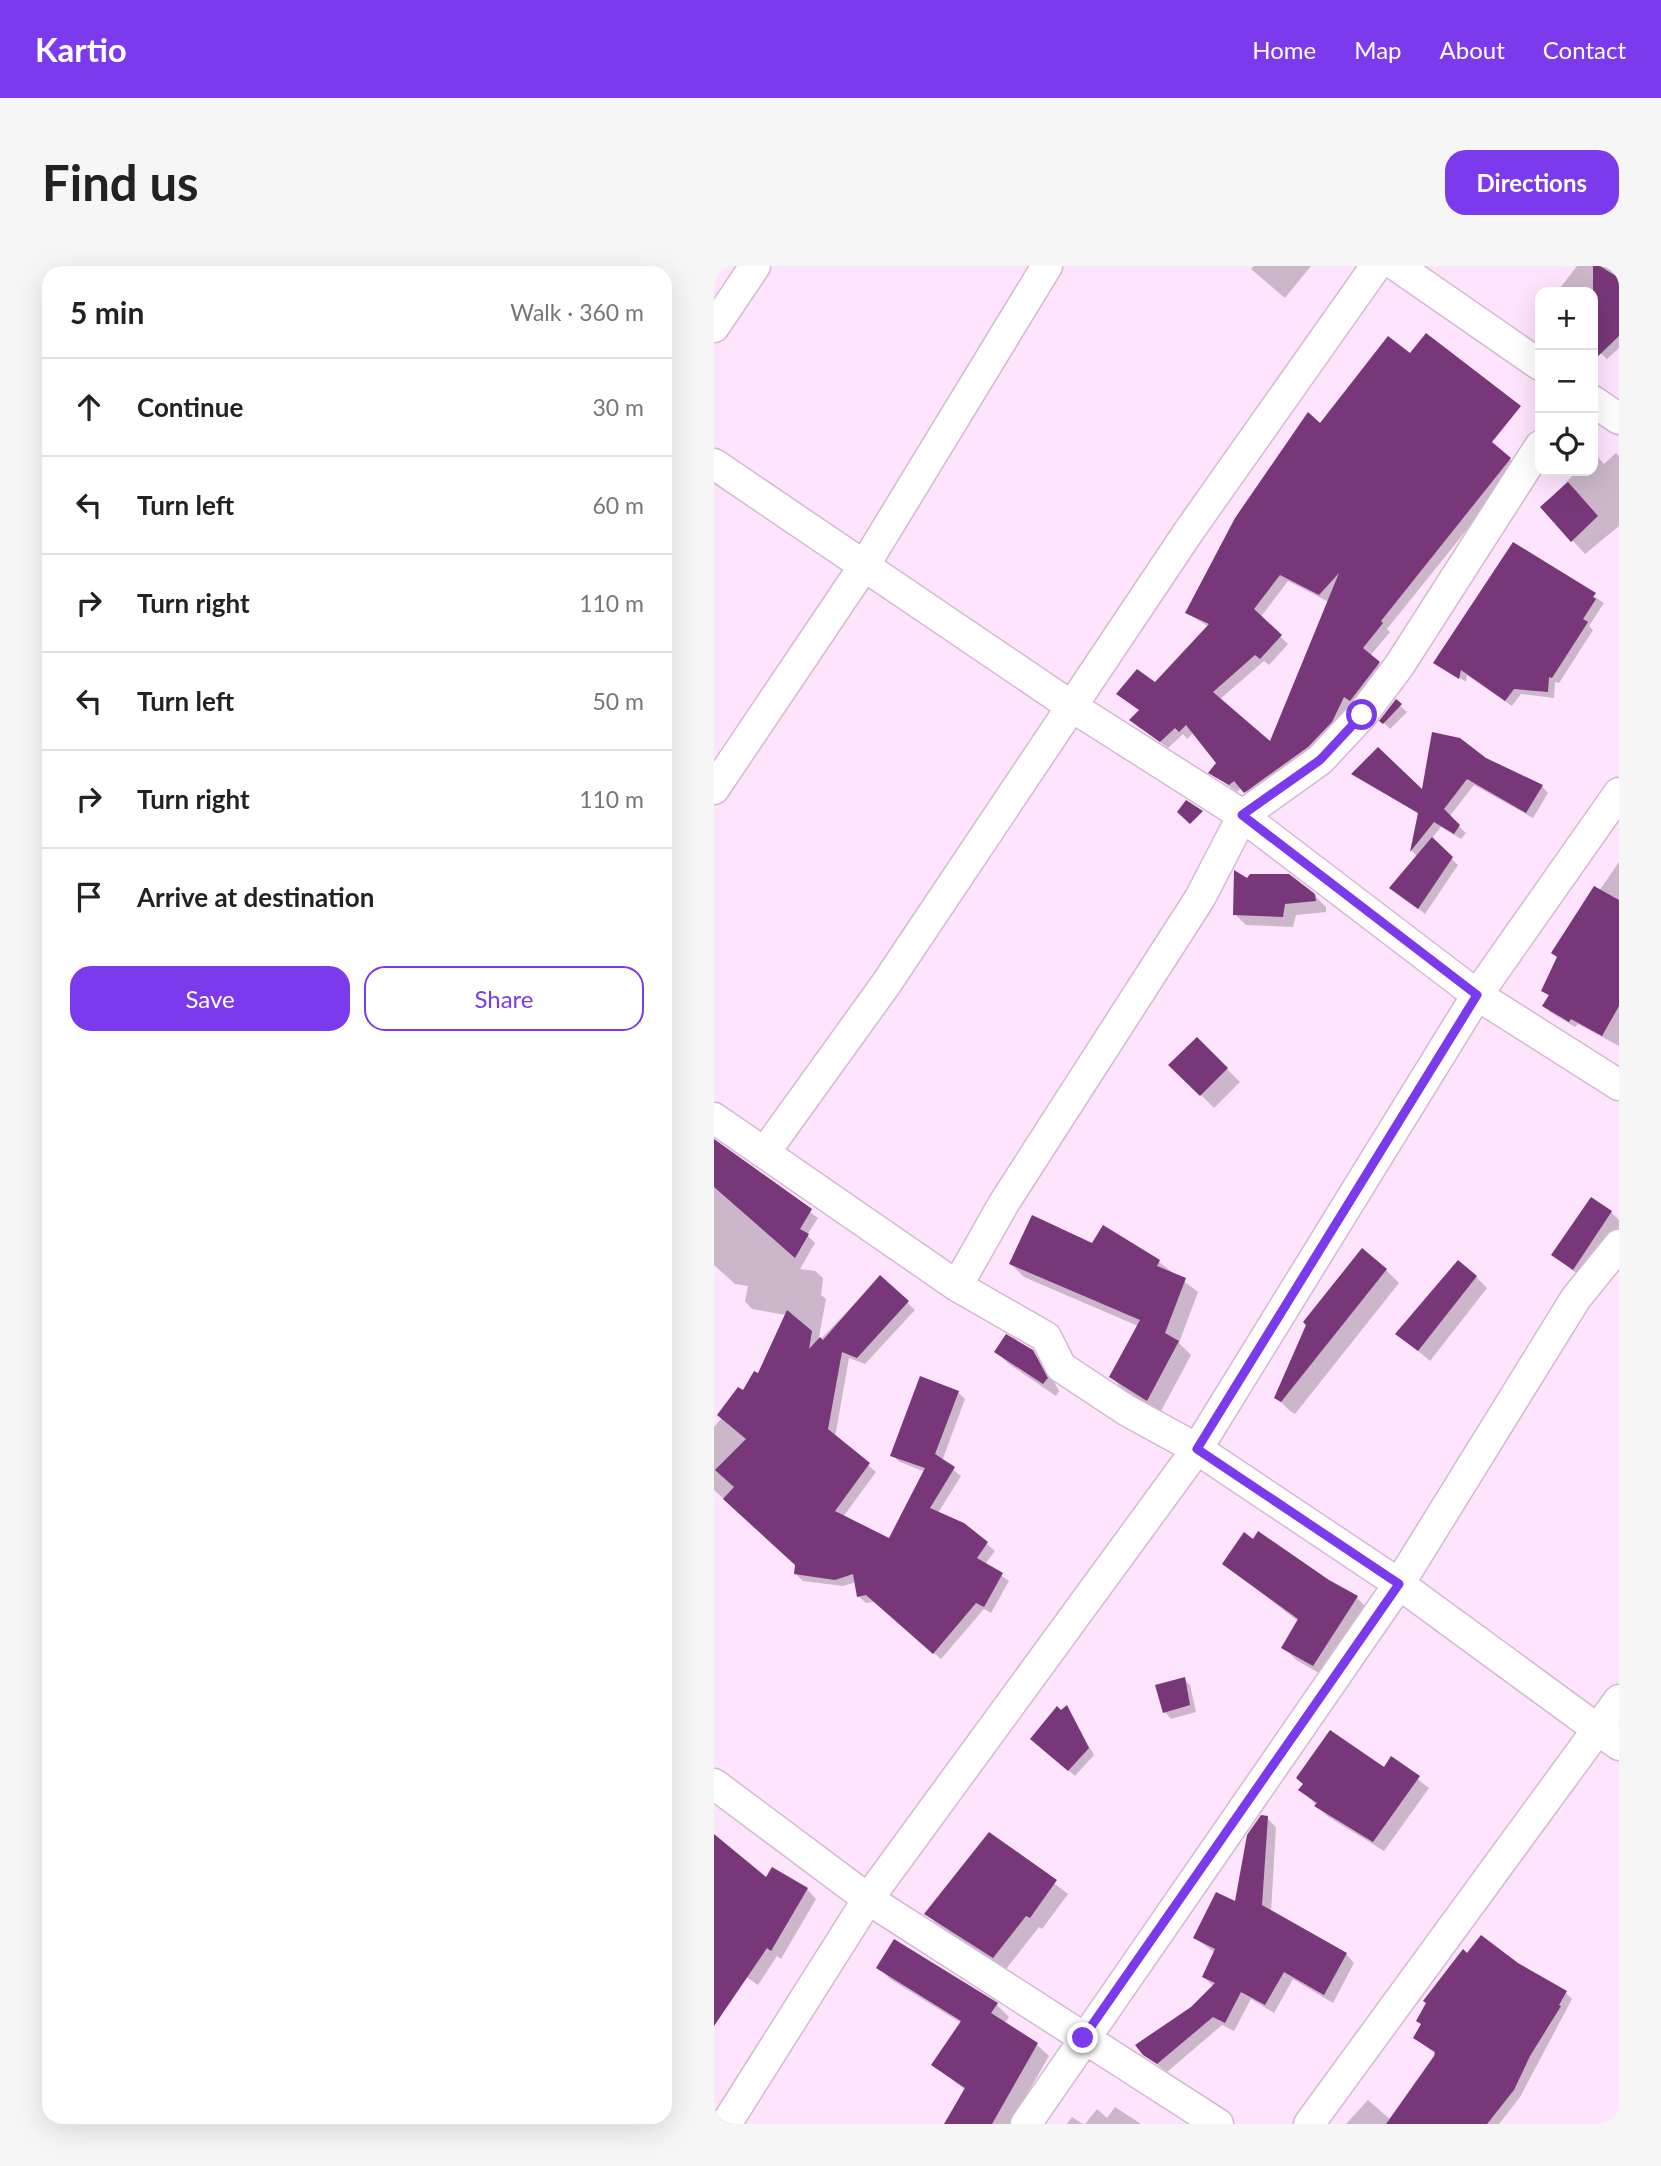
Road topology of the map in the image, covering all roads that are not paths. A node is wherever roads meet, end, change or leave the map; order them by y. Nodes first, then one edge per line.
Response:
1 (755, 266) edge
2 (1047, 266) edge
3 (1376, 266) edge
4 (1397, 266) edge
5 (714, 327) edge
6 (1535, 362) edge
7 (1598, 404) edge
8 (1619, 419) edge
9 (1535, 454) edge
10 (714, 464) edge
11 (864, 566) junction
12 (1071, 706) junction
13 (714, 789) edge
14 (1619, 793) edge
15 (1242, 815) junction
16 (1477, 995) junction
17 (1619, 1085) edge
18 (714, 1118) edge
19 (765, 1152) junction
20 (1619, 1245) edge
21 (957, 1286) junction
22 (1197, 1449) junction
23 (1399, 1584) junction
24 (1619, 1700) edge
25 (1609, 1738) edge
26 (714, 1784) edge
27 (868, 1899) junction
28 (1083, 2038) junction
29 (726, 2124) edge
30 (1026, 2124) edge
31 (1218, 2124) edge
32 (1309, 2124) edge

1 - 5 street
2 - 11 street
3 - 12 street
4 - 6 street
7 - 8 street
9 - 15 street
10 - 11 street
11 - 12 street
11 - 13 street
12 - 15 street
12 - 19 street
14 - 16 street
15 - 16 street
15 - 21 street
16 - 17 street
16 - 22 street
18 - 19 street
19 - 21 street
20 - 23 street
21 - 22 street
22 - 23 street
22 - 27 street
23 - 25 street
23 - 28 street
24 - 25 street
25 - 32 street
26 - 27 street
27 - 28 street
27 - 29 street
28 - 30 street
28 - 31 street

